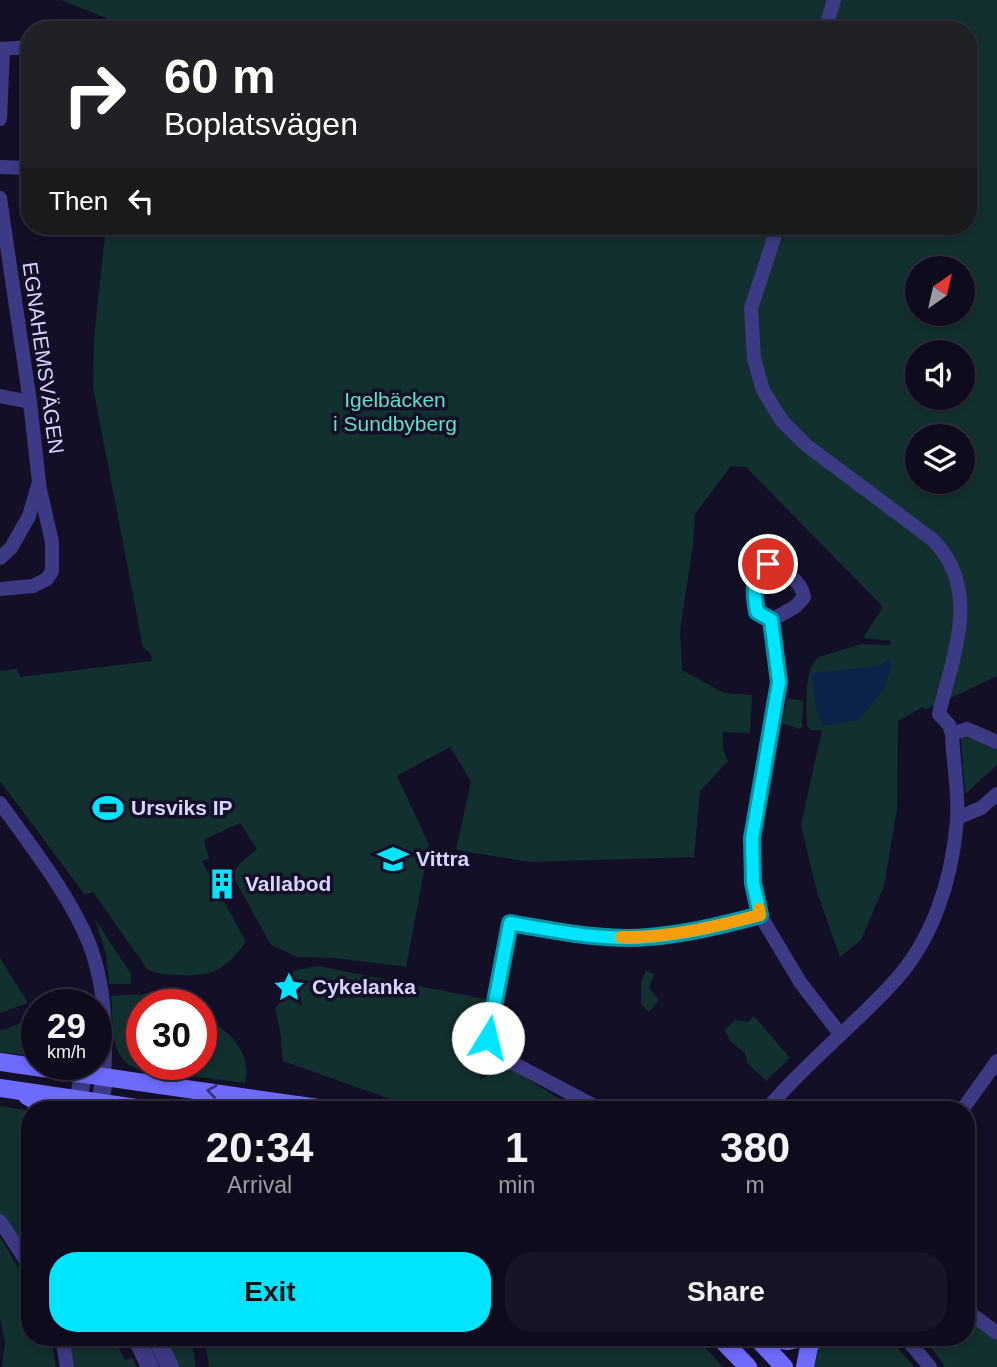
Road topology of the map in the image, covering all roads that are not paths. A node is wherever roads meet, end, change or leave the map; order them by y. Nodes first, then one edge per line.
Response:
1 (834, 0) edge
2 (828, 21) edge
3 (21, 48) edge
4 (1, 49) edge
5 (0, 119) edge
6 (0, 167) edge
7 (21, 168) edge
8 (0, 198) edge
9 (775, 235) edge
10 (0, 396) edge
11 (30, 402) junction
12 (39, 482) junction
13 (0, 558) edge
14 (0, 589) edge
15 (771, 620) dead end
16 (952, 734) junction
17 (997, 742) edge
18 (997, 793) edge
19 (0, 803) edge
20 (957, 818) junction
21 (760, 915) junction
22 (96, 970) junction
23 (94, 989) edge
24 (100, 989) edge
25 (840, 1034) junction
26 (997, 1060) edge
27 (0, 1062) edge
28 (21, 1064) edge
29 (112, 1077) edge
30 (82, 1080) edge
31 (103, 1080) edge
32 (7, 1089) edge
33 (32, 1101) edge
34 (64, 1101) edge
35 (78, 1101) edge
36 (101, 1101) edge
37 (272, 1101) edge
38 (585, 1101) edge
39 (775, 1101) edge
40 (967, 1101) edge
41 (0, 1221) edge
42 (21, 1253) edge
43 (975, 1317) edge
44 (997, 1334) edge
45 (64, 1346) edge
46 (140, 1346) edge
47 (160, 1346) edge
48 (727, 1346) edge
49 (766, 1346) edge
50 (810, 1346) edge
51 (912, 1346) edge
52 (742, 1363) edge
53 (67, 1367) edge
54 (150, 1367) edge
55 (170, 1367) edge
56 (784, 1367) edge
57 (805, 1367) edge
58 (930, 1367) edge

1 - 2 street
3 - 4 street
4 - 5 street
6 - 7 street
8 - 11 street, EGNAHEMSVÄGEN
9 - 16 street
10 - 11 street
11 - 12 street, EGNAHEMSVÄGEN
12 - 13 street, EGNAHEMSVÄGEN
12 - 14 street, EGNAHEMSVÄGEN
15 - 21 street
16 - 17 street
16 - 20 street
18 - 20 street
19 - 22 street
20 - 25 street
21 - 25 street
21 - 38 street
22 - 23 street
22 - 24 street
25 - 39 street
26 - 40 street
27 - 28 main road
37 -> 29 main road
30 - 35 street
31 - 36 street
32 - 33 main road
32 - 34 main road
41 - 42 street
43 - 44 street
45 - 53 street
46 - 54 street
47 - 55 street
48 - 52 main road
49 - 56 main road
50 - 57 main road
51 - 58 street

